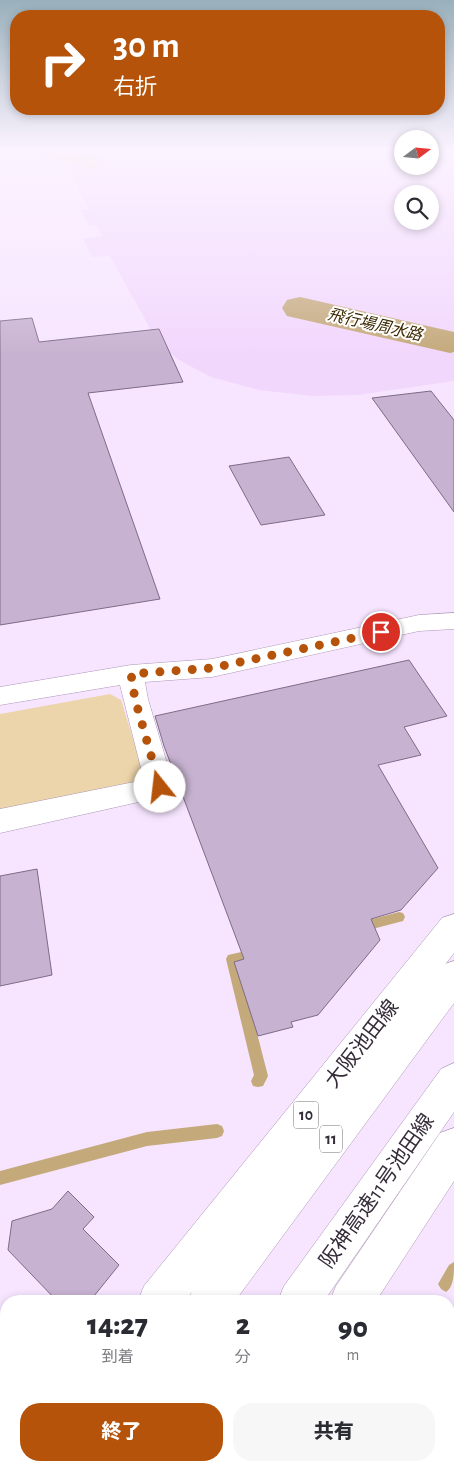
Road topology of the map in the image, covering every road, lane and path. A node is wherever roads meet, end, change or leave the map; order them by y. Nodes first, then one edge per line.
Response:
1 (454, 621) edge
2 (131, 674) junction
3 (0, 696) edge
4 (0, 821) edge
5 (454, 928) edge
6 (454, 976) edge
7 (454, 1081) edge
8 (454, 1147) edge
9 (164, 1295) edge
10 (214, 1295) edge
11 (303, 1295) edge
12 (355, 1295) edge

1 - 2 main road
2 - 3 main road
2 - 4 main road
5 - 9 main road, 大阪池田線 / 10
6 - 10 main road, 11
7 - 11 main road, 阪神高速11号池田線
8 - 12 main road

